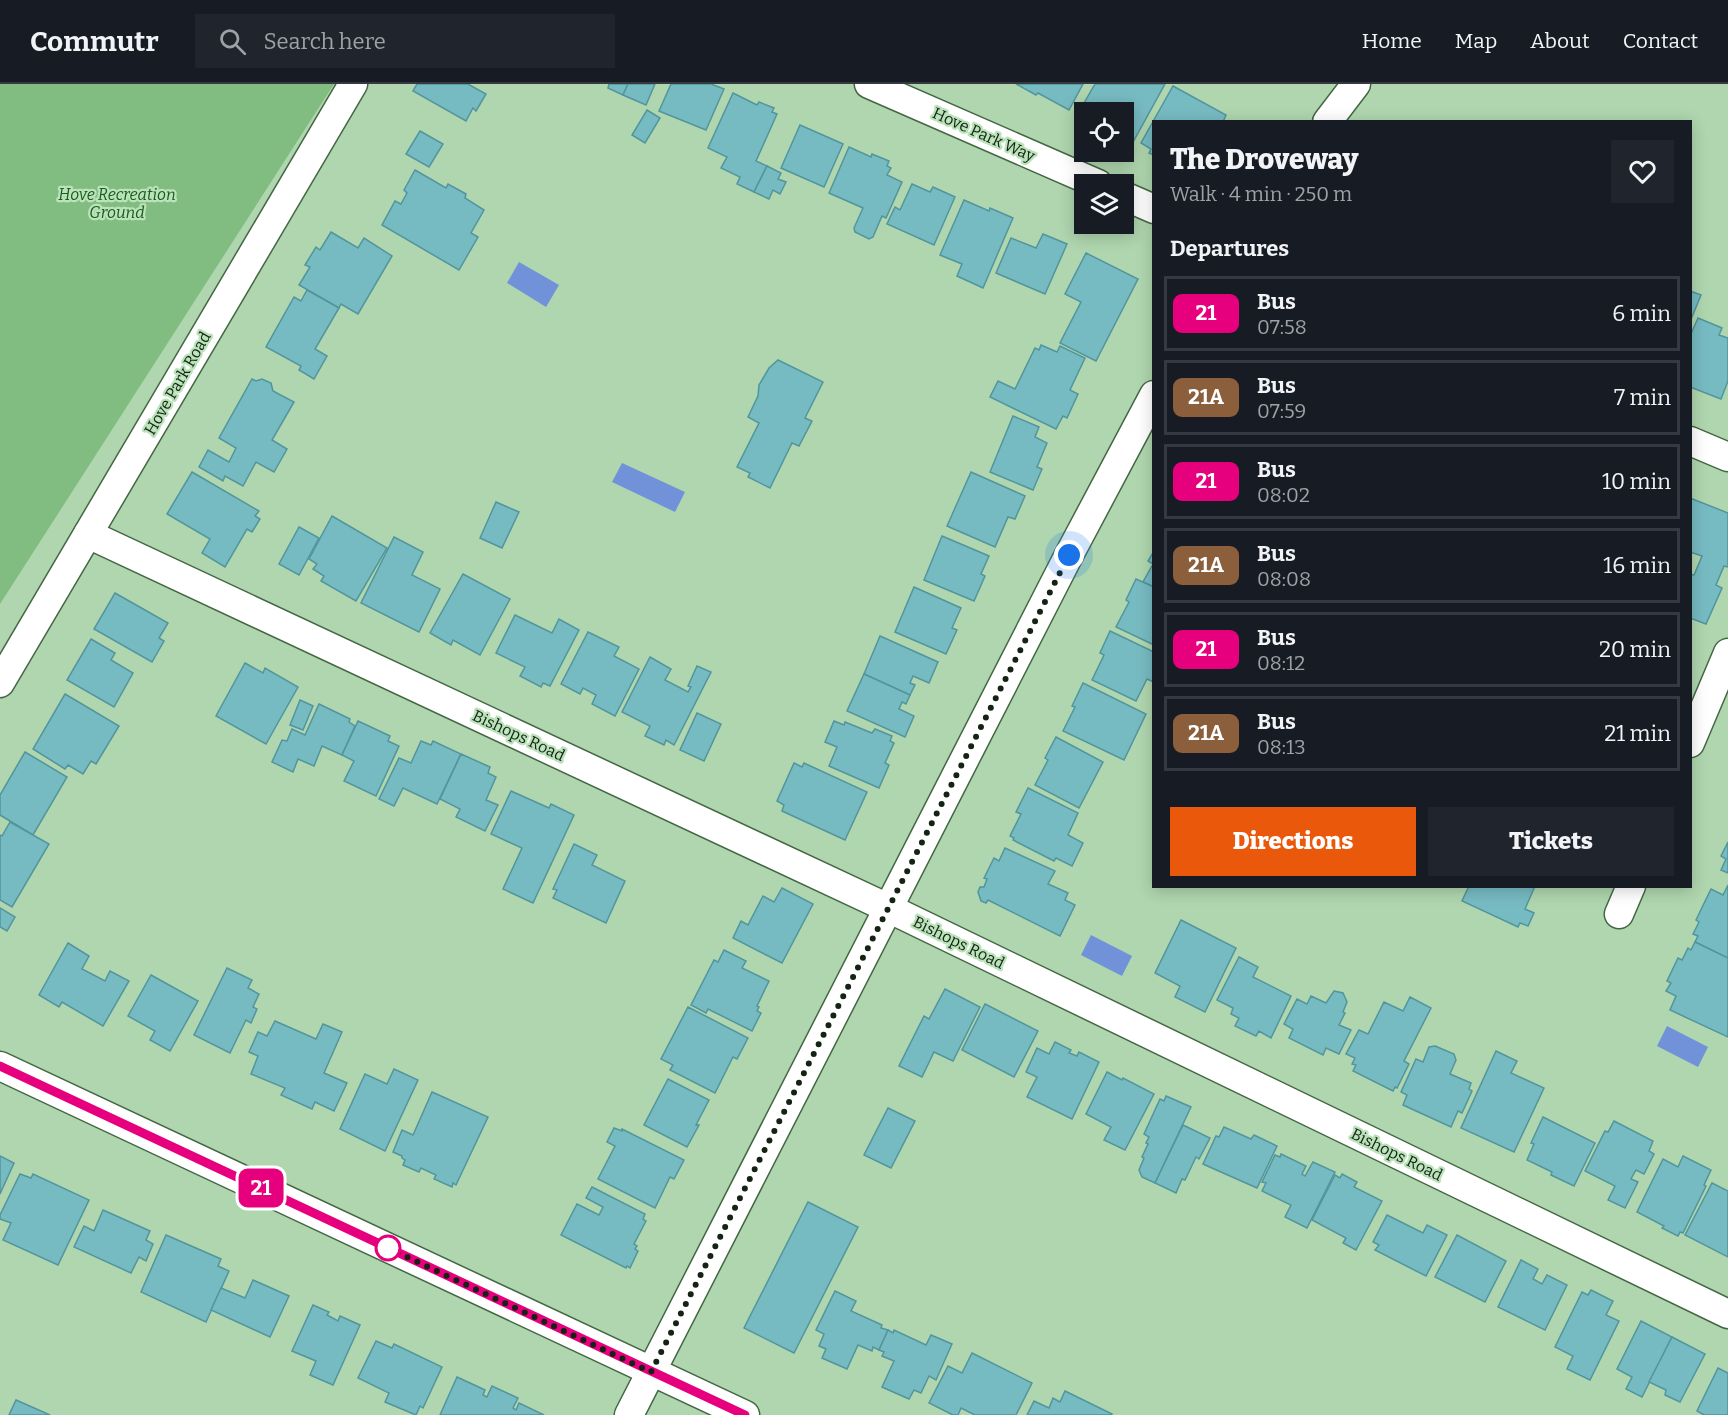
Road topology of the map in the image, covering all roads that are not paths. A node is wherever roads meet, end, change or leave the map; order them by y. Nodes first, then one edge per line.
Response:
1 (353, 84) edge
2 (869, 84) edge
3 (1356, 84) edge
4 (1329, 120) edge
5 (1075, 174) edge
6 (1134, 200) edge
7 (1152, 208) edge
8 (1152, 399) edge
9 (1692, 442) edge
10 (1728, 457) edge
11 (88, 534) junction
12 (1728, 653) edge
13 (0, 682) edge
14 (1692, 738) edge
15 (1630, 888) edge
16 (890, 909) junction
17 (1619, 914) dead end
18 (0, 1066) edge
19 (1728, 1314) edge
20 (651, 1372) junction
21 (629, 1415) edge
22 (745, 1415) edge

1 - 11 street, Hove Park Road
2 - 5 street, Hove Park Way
3 - 4 street
6 - 7 street
8 - 16 street
9 - 10 street
11 - 13 street, Hove Park Road
11 - 16 street, Bishops Road
12 - 14 street
15 - 17 street
16 - 19 street, Bishops Road
16 - 20 street
18 - 20 street
20 - 21 street
20 - 22 street

